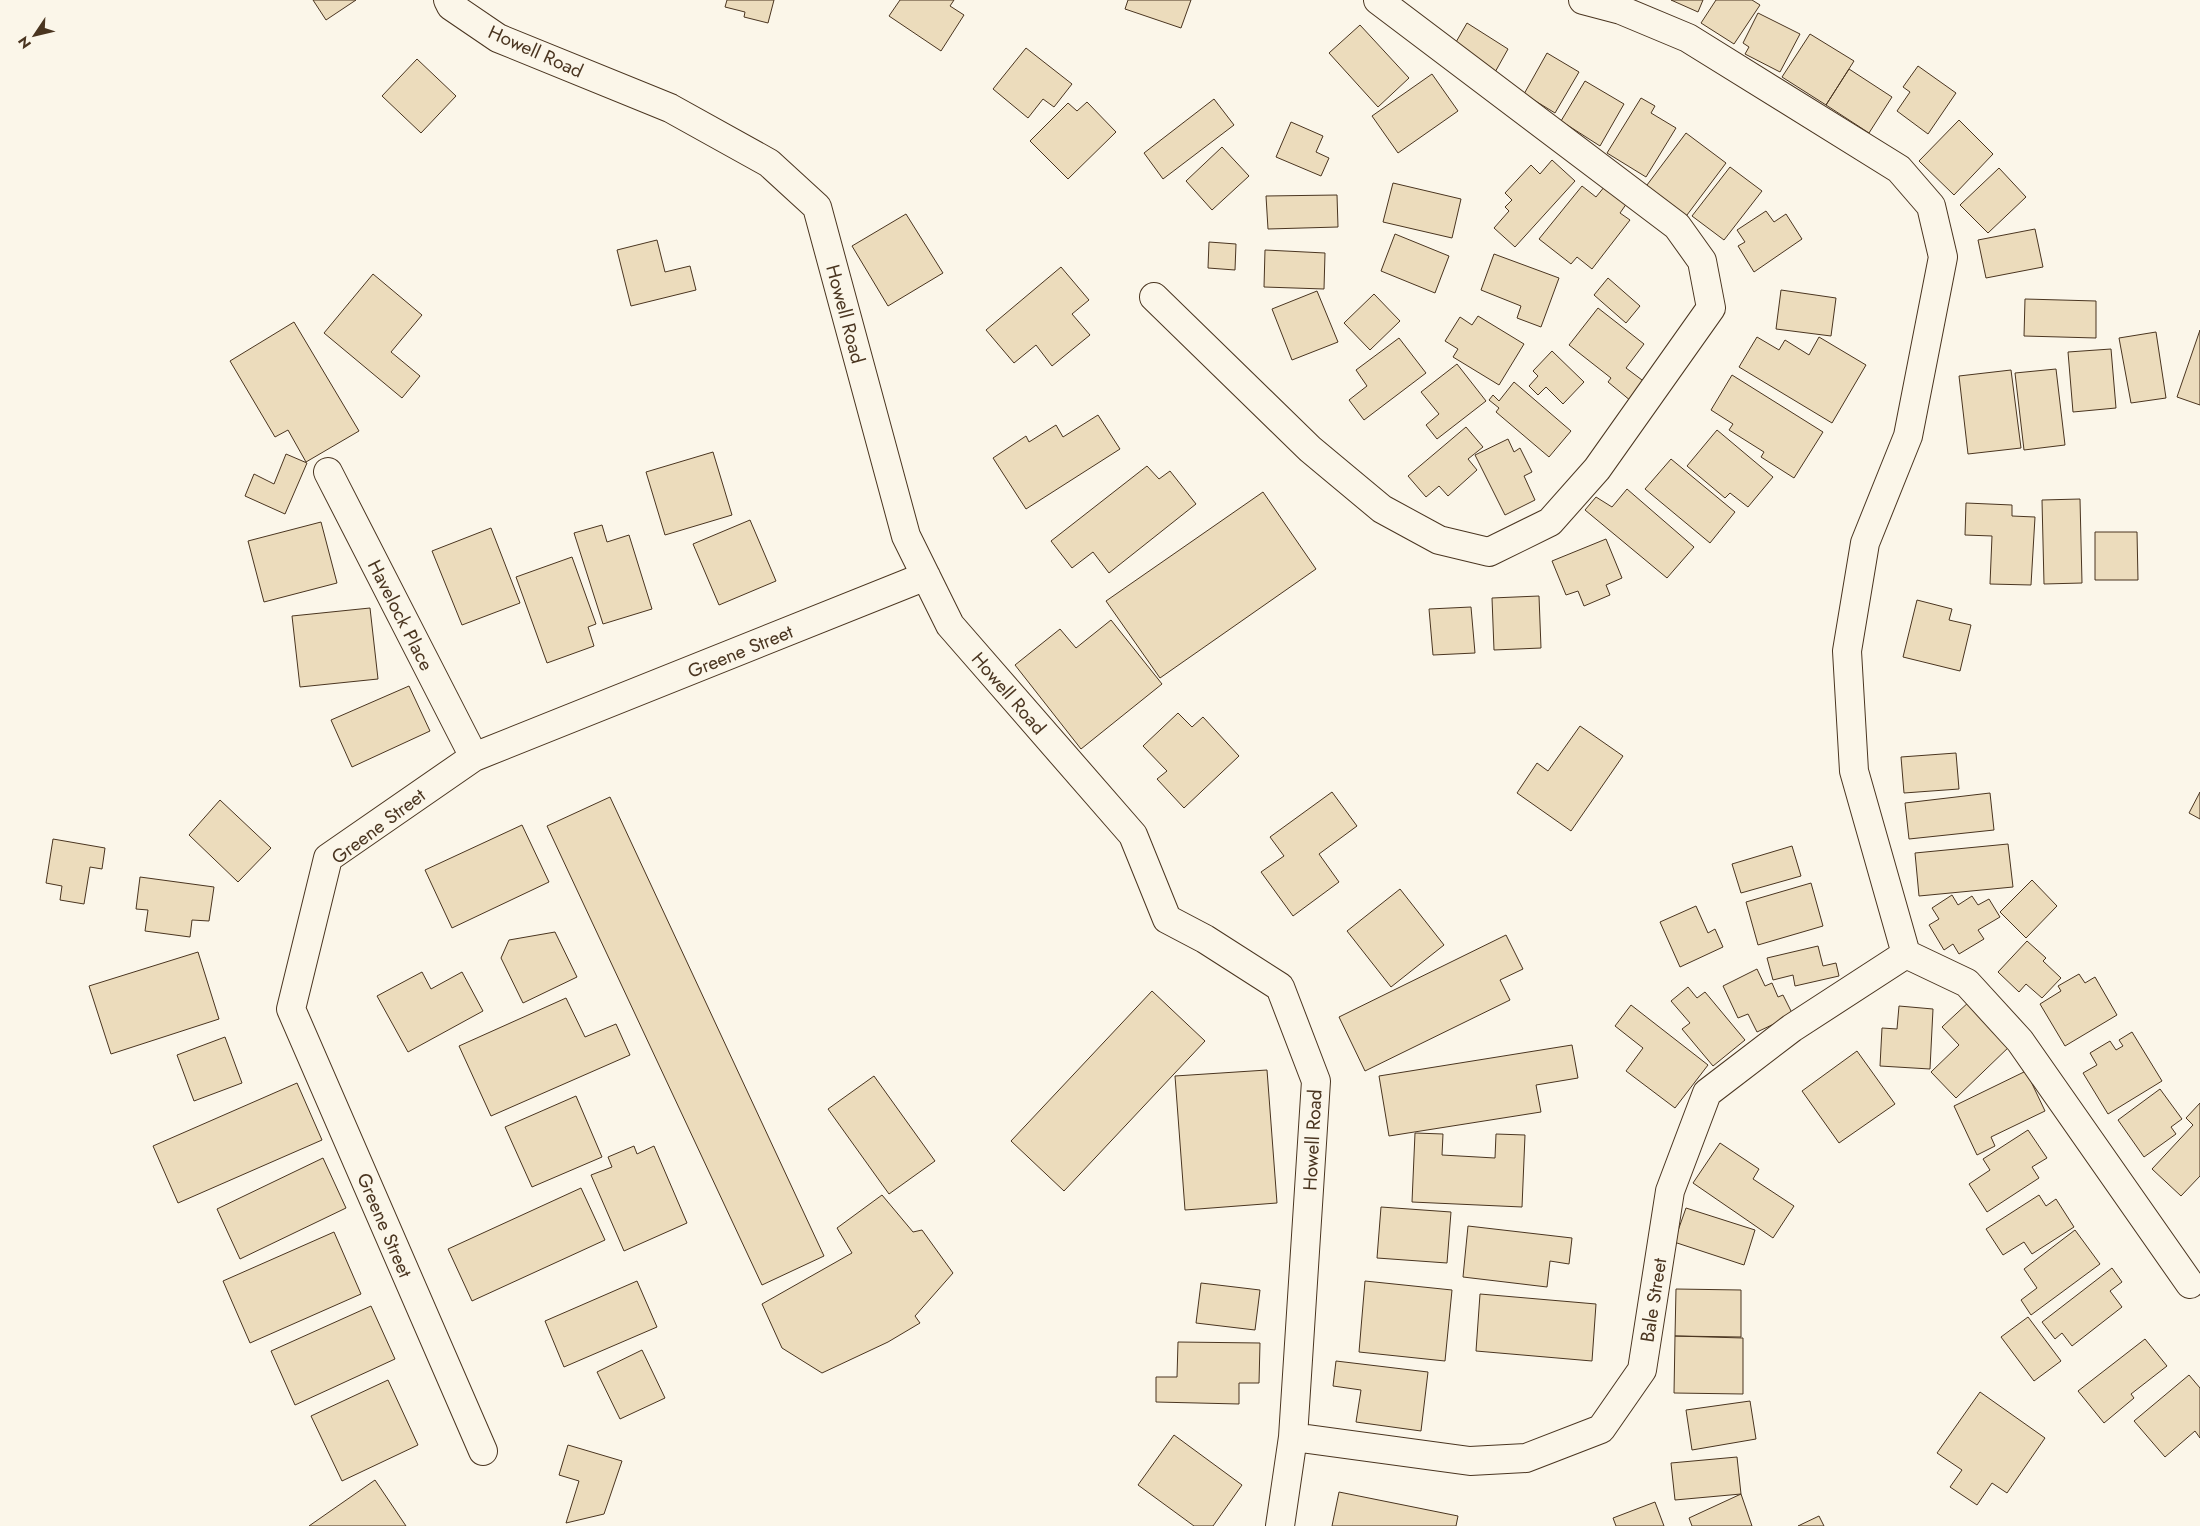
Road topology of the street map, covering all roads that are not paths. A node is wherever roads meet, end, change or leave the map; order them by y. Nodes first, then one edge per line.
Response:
1 (448, 0) edge
2 (1378, 0) edge
3 (1583, 0) edge
4 (1154, 297) dead end
5 (328, 472) dead end
6 (926, 576) junction
7 (474, 757) junction
8 (1906, 954) junction
9 (2190, 1284) dead end
10 (1293, 1437) junction
11 (483, 1451) dead end
12 (1280, 1526) edge

1 - 6 street, Howell Road
2 - 4 street
3 - 8 street
5 - 7 street, Havelock Place
6 - 7 street, Greene Street
6 - 10 street, Howell Road
7 - 11 street, Greene Street
8 - 9 street
8 - 10 street, Bale Street
10 - 12 street, Howell Road

